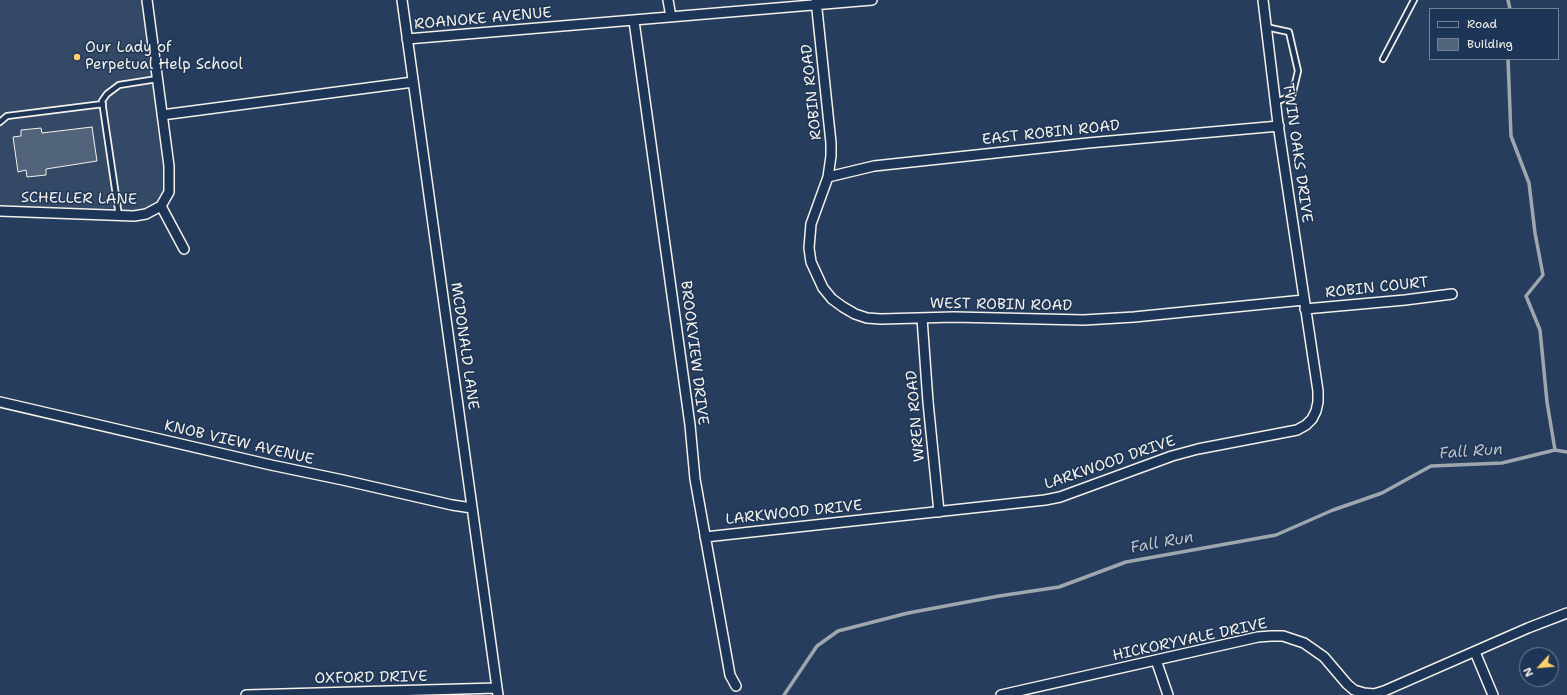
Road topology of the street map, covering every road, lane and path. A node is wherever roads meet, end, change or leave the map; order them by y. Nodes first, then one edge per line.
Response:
1 (147, 0) edge
2 (402, 0) edge
3 (668, 0) edge
4 (872, 0) edge
5 (1263, 0) edge
6 (1414, 0) edge
7 (816, 2) edge
8 (671, 17) junction
9 (634, 21) junction
10 (1266, 27) junction
11 (407, 39) junction
12 (1383, 59) dead end
13 (158, 79) junction
14 (413, 82) junction
15 (1275, 102) junction
16 (103, 104) junction
17 (162, 114) junction
18 (0, 122) edge
19 (1279, 126) junction
20 (828, 177) junction
21 (161, 206) junction
22 (0, 211) edge
23 (119, 216) junction
24 (184, 249) dead end
25 (1452, 294) dead end
26 (1305, 305) junction
27 (922, 318) junction
28 (0, 402) edge
29 (472, 508) junction
30 (939, 512) junction
31 (705, 537) junction
32 (1567, 613) edge
33 (1475, 652) junction
34 (1156, 660) junction
35 (736, 686) dead end
36 (498, 692) edge
37 (331, 694) edge
38 (246, 695) edge
39 (1001, 695) edge
40 (1168, 695) edge
41 (1493, 695) edge

1 - 13 street
2 - 11 street, MCDONALD LANE
3 - 8 street
4 - 7 street, ROANOKE AVENUE
5 - 10 street, TWIN OAKS DRIVE
6 - 12 lane
7 - 8 street, ROANOKE AVENUE
7 - 20 street, ROBIN ROAD
8 - 9 street, ROANOKE AVENUE
9 - 11 street, ROANOKE AVENUE
9 - 31 street, BROOKVIEW DRIVE
10 - 15 street, TWIN OAKS DRIVE
10 - 15 lane
11 - 14 street, MCDONALD LANE
13 - 16 lane
13 - 17 street
14 - 17 street
14 - 29 street, MCDONALD LANE
15 - 19 street, TWIN OAKS DRIVE
16 - 18 lane
16 - 23 lane
17 - 21 street
19 - 20 street, EAST ROBIN ROAD
19 - 26 street, TWIN OAKS DRIVE
20 - 27 street, WEST ROBIN ROAD
21 - 23 street, SCHELLER LANE
21 - 24 street
22 - 23 street, SCHELLER LANE
25 - 26 street, ROBIN COURT
26 - 27 street, WEST ROBIN ROAD
26 - 30 street, LARKWOOD DRIVE
27 - 30 street, WREN ROAD
28 - 29 street, KNOB VIEW AVENUE
29 - 36 street, MCDONALD LANE
30 - 31 street, LARKWOOD DRIVE
31 - 35 street, BROOKVIEW DRIVE
32 - 33 street, HICKORYVALE DRIVE
33 - 34 street, HICKORYVALE DRIVE
33 - 41 street
34 - 39 street, HICKORYVALE DRIVE
34 - 40 street
36 - 37 street, OXFORD DRIVE
37 - 38 street, OXFORD DRIVE

